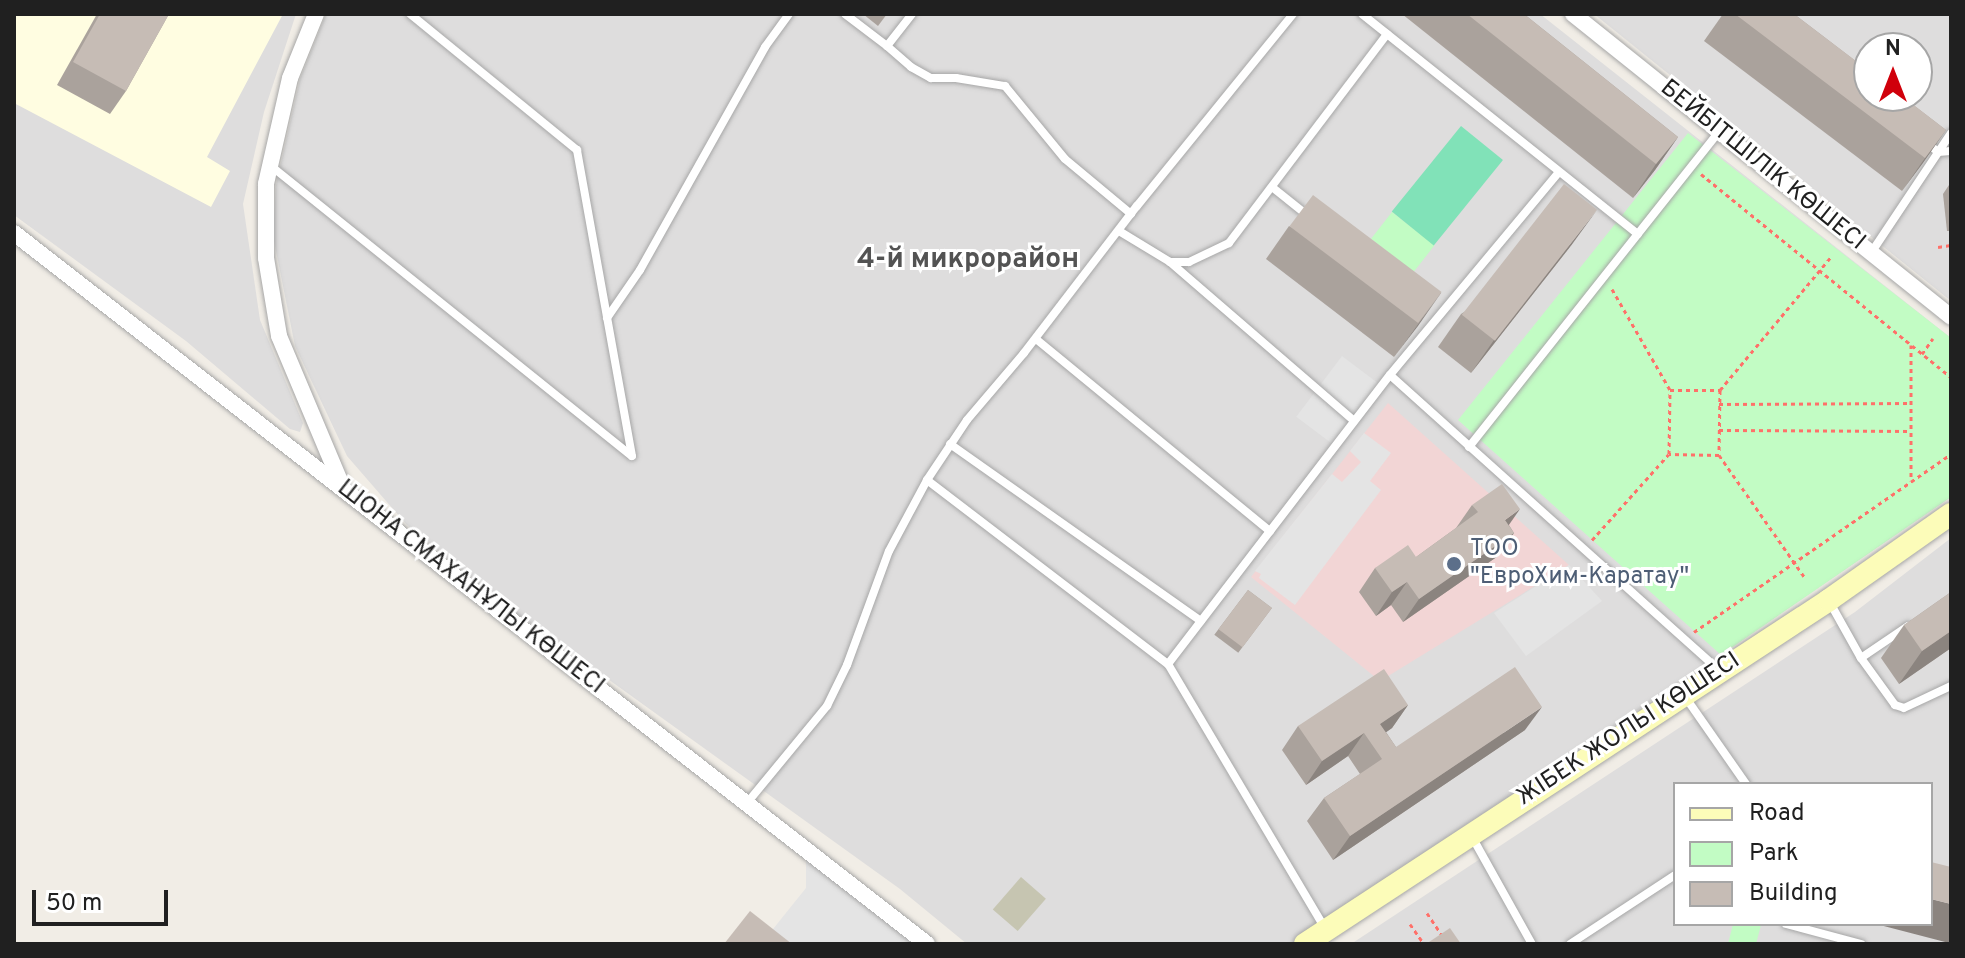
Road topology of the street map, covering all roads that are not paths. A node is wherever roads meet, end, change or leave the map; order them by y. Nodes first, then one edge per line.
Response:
1 (316, 14) edge
2 (410, 14) edge
3 (789, 14) edge
4 (845, 14) edge
5 (912, 14) edge
6 (1293, 14) edge
7 (1362, 14) edge
8 (1573, 14) edge
9 (1387, 34) junction
10 (887, 46) junction
11 (1719, 132) junction
12 (1951, 133) edge
13 (1914, 134) edge
14 (1951, 151) edge
15 (1938, 152) junction
16 (270, 165) junction
17 (1559, 172) junction
18 (1272, 187) junction
19 (1131, 214) junction
20 (1319, 224) edge
21 (1119, 231) junction
22 (14, 233) edge
23 (1638, 234) junction
24 (1871, 253) junction
25 (1170, 262) junction
26 (1425, 308) edge
27 (1951, 317) edge
28 (607, 318) junction
29 (1436, 318) junction
30 (1036, 339) junction
31 (1390, 375) junction
32 (1354, 421) junction
33 (950, 444) junction
34 (1469, 447) junction
35 (927, 480) junction
36 (344, 490) junction
37 (1951, 514) edge
38 (1270, 531) junction
39 (1829, 600) junction
40 (1201, 621) junction
41 (1912, 622) edge
42 (1861, 658) junction
43 (1168, 664) junction
44 (1719, 670) junction
45 (1951, 686) edge
46 (1683, 694) junction
47 (1745, 782) edge
48 (747, 804) junction
49 (1471, 834) junction
50 (1673, 876) edge
51 (1794, 926) edge
52 (1326, 930) junction
53 (927, 944) edge
54 (1305, 944) edge
55 (1532, 944) edge
56 (1570, 944) edge
57 (1861, 944) edge

1 - 16 street
2 - 28 lane
3 - 28 lane
4 - 10 lane
5 - 10 lane
6 - 19 lane
7 - 9 lane
8 - 11 street, БЕЙБІТШІЛІК КӨШЕСІ
9 - 17 lane
9 - 18 lane
10 - 19 lane
11 - 23 lane
11 - 24 street, БЕЙБІТШІЛІК КӨШЕСІ
12 - 15 lane
13 - 15 lane
14 - 15 lane
15 - 24 lane
16 - 28 lane
16 - 36 street
17 - 23 lane
17 - 29 lane
18 - 20 lane
18 - 25 lane
19 - 21 lane
21 - 25 lane
21 - 30 lane
22 - 36 street, ШОНА СМАХАНҰЛЫ КӨШЕСІ
23 - 34 lane
24 - 27 street, БЕЙБІТШІЛІК КӨШЕСІ
25 - 32 lane
26 - 29 lane
29 - 31 lane
30 - 33 lane
30 - 38 lane
31 - 32 lane
31 - 34 lane
32 - 38 lane
33 - 35 lane
33 - 40 lane
34 - 44 lane
35 - 43 lane
35 - 48 lane
36 - 48 street, ШОНА СМАХАНҰЛЫ КӨШЕСІ
37 - 39 main road, ЖІБЕК ЖОЛЫ КӨШЕСІ
38 - 40 lane
39 - 42 lane
39 - 44 main road, ЖІБЕК ЖОЛЫ КӨШЕСІ
40 - 43 lane
41 - 42 lane
42 - 45 lane
43 - 52 lane
44 - 46 main road, ЖІБЕК ЖОЛЫ КӨШЕСІ
46 - 47 lane
46 - 49 main road, ЖІБЕК ЖОЛЫ КӨШЕСІ
48 - 53 street, ШОНА СМАХАНҰЛЫ КӨШЕСІ
49 - 52 main road, ЖІБЕК ЖОЛЫ КӨШЕСІ
49 - 55 lane
50 - 56 lane
51 - 57 lane
52 - 54 main road, ЖІБЕК ЖОЛЫ КӨШЕСІ

